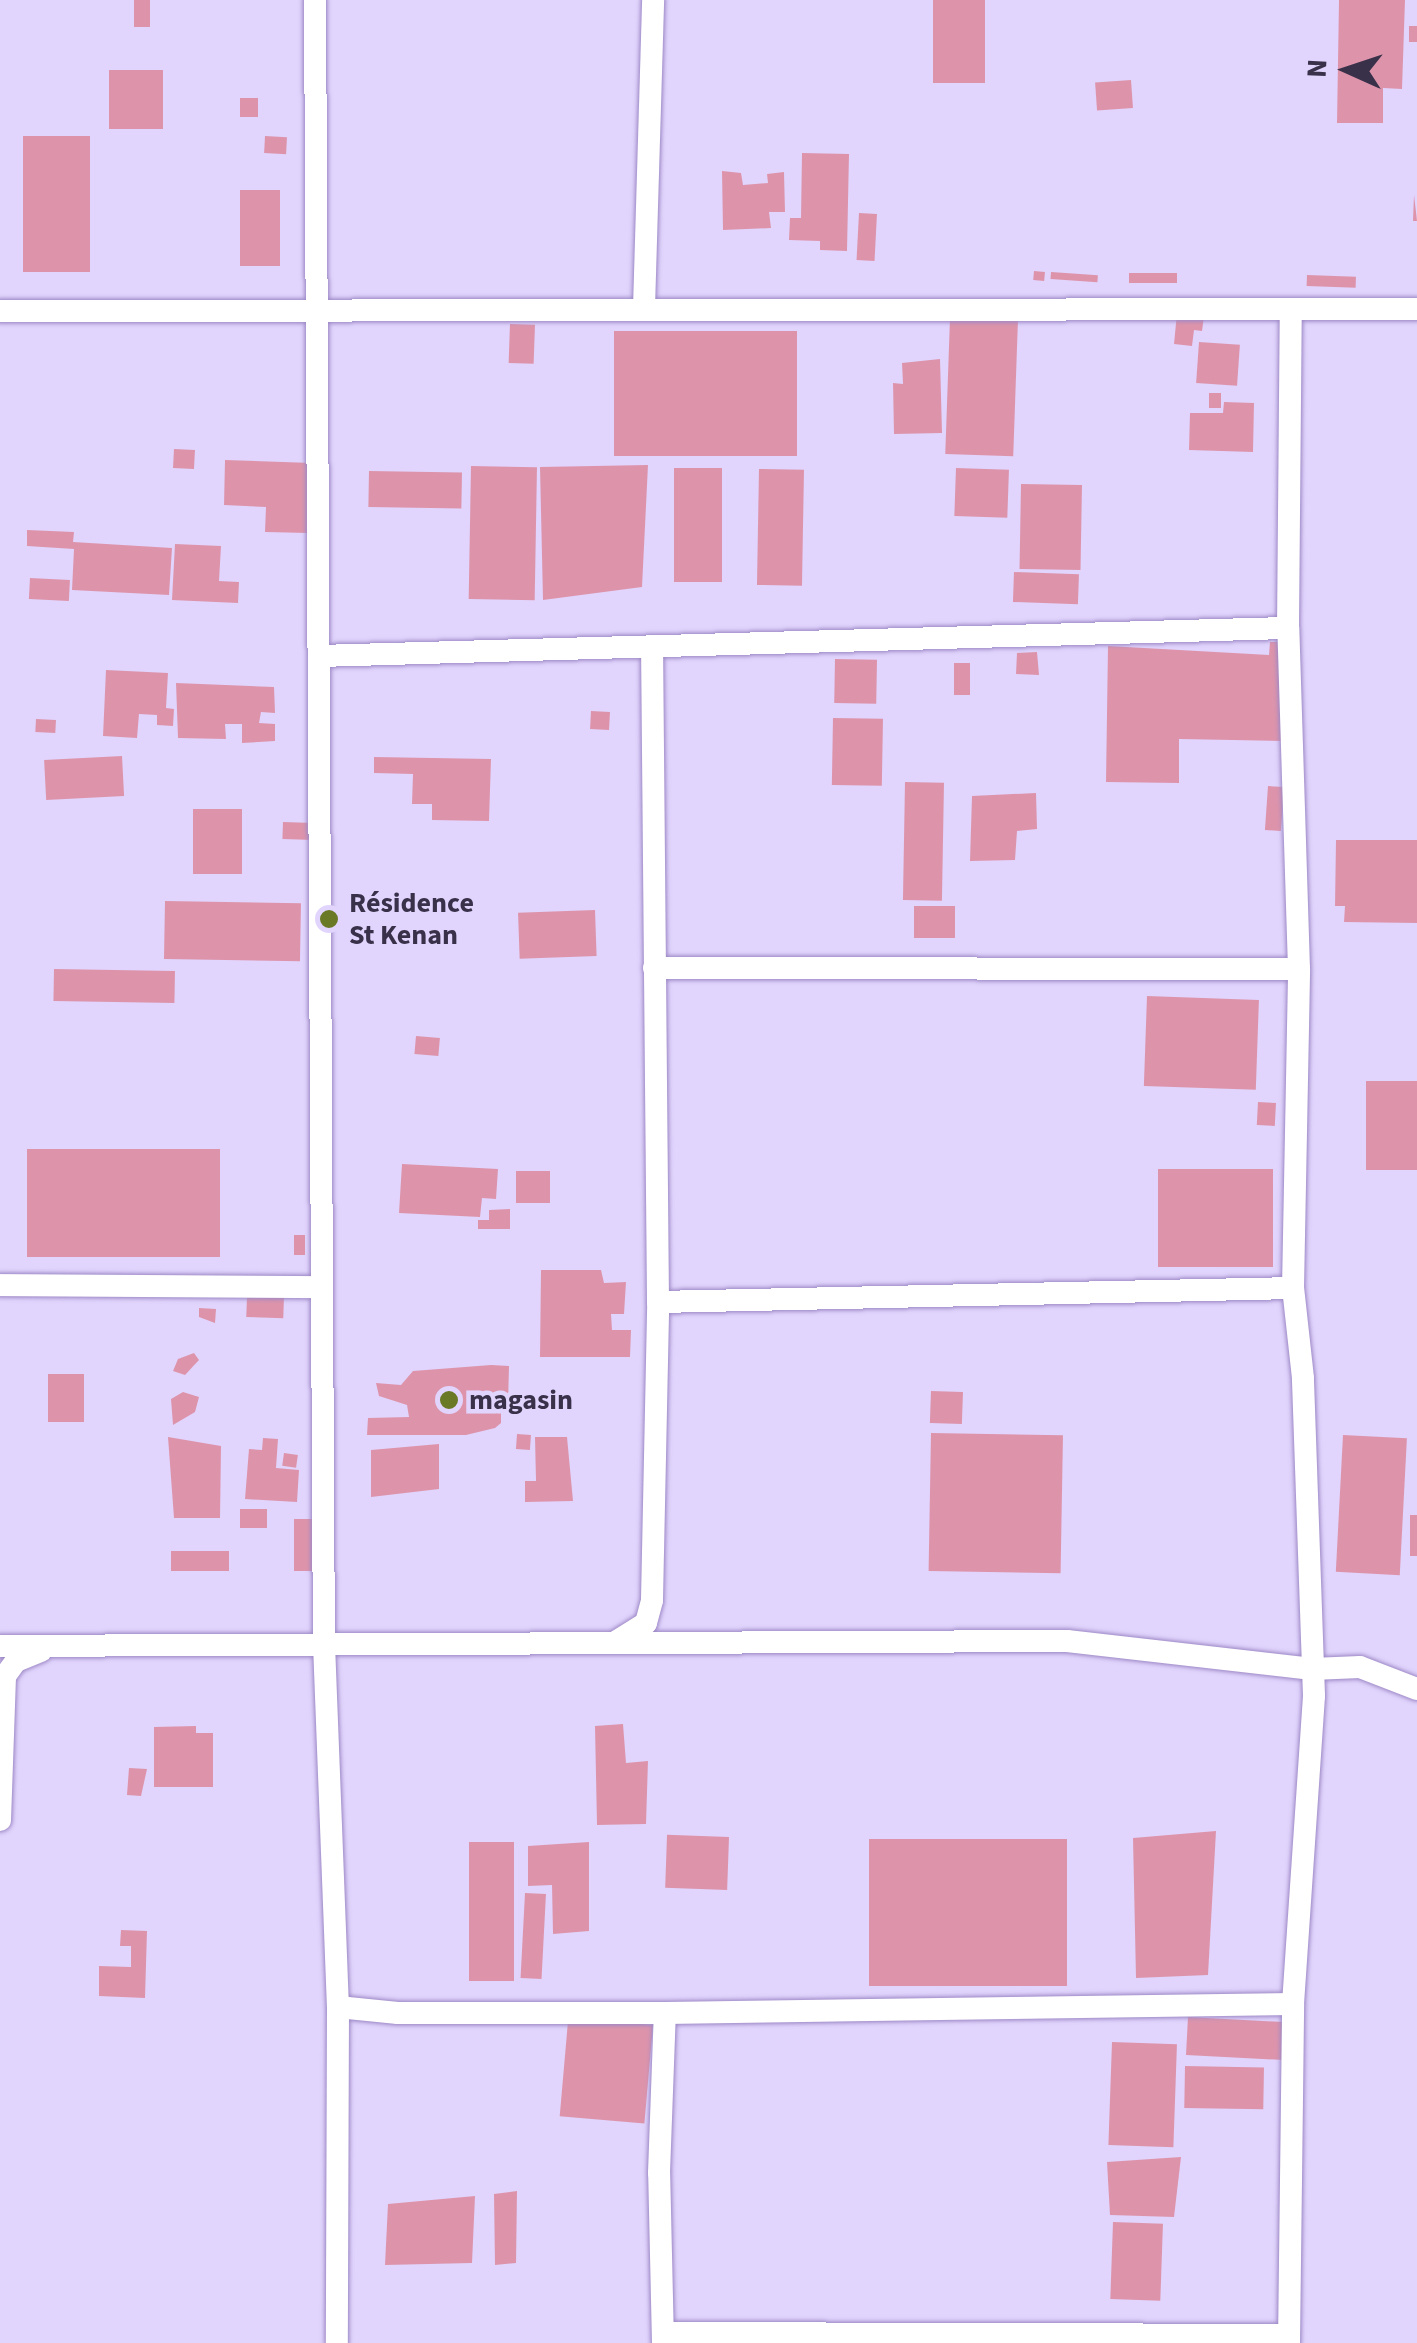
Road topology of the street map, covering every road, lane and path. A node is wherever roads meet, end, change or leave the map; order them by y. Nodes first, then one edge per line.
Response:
1 (315, 0) edge
2 (653, 0) edge
3 (644, 308) junction
4 (1417, 309) edge
5 (0, 310) edge
6 (1291, 311) junction
7 (317, 312) junction
8 (1288, 628) junction
9 (652, 646) junction
10 (320, 656) junction
11 (654, 968) junction
12 (1300, 969) junction
13 (0, 1285) edge
14 (322, 1287) junction
15 (1293, 1288) junction
16 (658, 1302) junction
17 (615, 1643) junction
18 (324, 1644) junction
19 (0, 1646) edge
20 (54, 1646) junction
21 (1312, 1669) junction
22 (1417, 1690) edge
23 (0, 1820) edge
24 (1294, 2004) junction
25 (338, 2007) junction
26 (665, 2012) junction
27 (663, 2338) edge
28 (1289, 2339) edge
29 (337, 2343) edge

1 - 7 street
2 - 3 street
3 - 6 street
3 - 7 street
4 - 6 street
5 - 7 street
6 - 8 street
7 - 10 street
8 - 9 street
8 - 12 street
9 - 10 street
9 - 11 street
10 - 14 street
11 - 12 street
11 - 16 street
12 - 15 street
13 - 14 street
14 - 18 street
15 - 16 street
15 - 21 street
16 - 17 street
17 - 18 street
17 - 21 street
18 - 20 street
18 - 25 street
19 - 20 street
20 - 23 street
21 - 22 street
21 - 24 street
24 - 26 street
24 - 28 street
25 - 26 street
25 - 29 street
26 - 27 street
27 - 28 street

